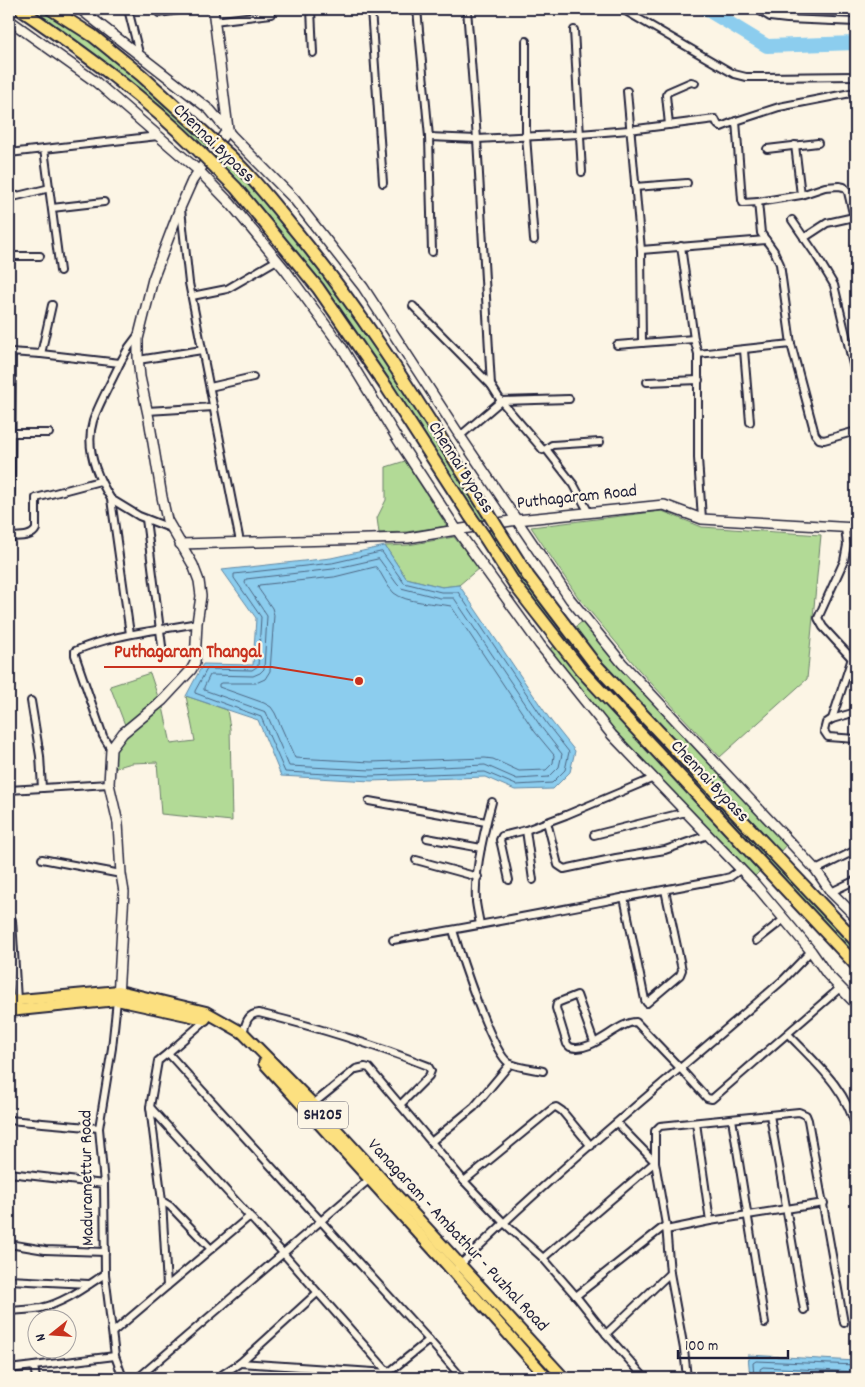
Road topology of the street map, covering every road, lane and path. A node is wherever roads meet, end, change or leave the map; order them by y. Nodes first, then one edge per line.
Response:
1 (20, 9) edge
2 (52, 9) edge
3 (80, 9) edge
4 (128, 9) edge
5 (186, 9) edge
6 (213, 9) edge
7 (311, 9) edge
8 (371, 9) edge
9 (417, 9) edge
10 (467, 9) edge
11 (622, 9) edge
12 (756, 9) edge
13 (159, 13) dead end
14 (271, 14) dead end
15 (9, 20) edge
16 (214, 21) junction
17 (856, 22) edge
18 (574, 30) dead end
19 (526, 41) dead end
20 (139, 53) junction
21 (313, 53) dead end
22 (856, 76) edge
23 (695, 83) dead end
24 (627, 91) dead end
25 (856, 92) edge
26 (736, 121) junction
27 (669, 125) junction
28 (227, 130) junction
29 (629, 130) junction
30 (580, 134) junction
31 (158, 136) junction
32 (526, 136) junction
33 (429, 137) junction
34 (477, 140) junction
35 (818, 143) dead end
36 (796, 145) junction
37 (44, 149) junction
38 (767, 149) dead end
39 (9, 154) edge
40 (201, 169) junction
41 (582, 172) dead end
42 (383, 183) dead end
43 (687, 183) dead end
44 (635, 187) junction
45 (50, 188) junction
46 (801, 195) junction
47 (9, 198) edge
48 (104, 202) dead end
49 (758, 202) junction
50 (52, 208) junction
51 (180, 208) junction
52 (854, 217) junction
53 (792, 220) dead end
54 (856, 226) edge
55 (804, 238) junction
56 (534, 240) dead end
57 (766, 240) junction
58 (681, 246) junction
59 (641, 250) junction
60 (432, 252) dead end
61 (9, 256) edge
62 (40, 256) dead end
63 (277, 260) junction
64 (60, 271) dead end
65 (192, 296) junction
66 (52, 305) dead end
67 (413, 306) dead end
68 (140, 332) junction
69 (694, 339) junction
70 (642, 343) junction
71 (791, 344) junction
72 (616, 345) dead end
73 (202, 350) junction
74 (744, 350) junction
75 (10, 352) edge
76 (41, 354) junction
77 (698, 354) junction
78 (138, 360) junction
79 (120, 364) junction
80 (253, 377) dead end
81 (856, 377) edge
82 (699, 380) junction
83 (647, 382) dead end
84 (491, 385) junction
85 (210, 387) junction
86 (569, 399) dead end
87 (501, 401) junction
88 (214, 407) junction
89 (147, 411) junction
90 (750, 422) dead end
91 (856, 431) edge
92 (12, 433) junction
93 (49, 433) dead end
94 (460, 436) junction
95 (600, 442) dead end
96 (543, 450) dead end
97 (100, 481) junction
98 (111, 499) junction
99 (9, 502) edge
100 (590, 513) junction
101 (856, 513) edge
102 (146, 519) junction
103 (702, 519) junction
104 (517, 520) junction
105 (170, 528) junction
106 (851, 528) edge
107 (457, 530) junction
108 (9, 537) edge
109 (240, 542) junction
110 (180, 544) junction
111 (197, 623) junction
112 (160, 630) junction
113 (130, 634) junction
114 (163, 654) dead end
115 (854, 661) edge
116 (31, 701) dead end
117 (856, 712) edge
118 (832, 719) junction
119 (856, 739) edge
120 (111, 749) junction
121 (654, 778) junction
122 (109, 784) junction
123 (42, 788) junction
124 (9, 790) edge
125 (369, 801) dead end
126 (492, 802) dead end
127 (686, 812) junction
128 (486, 822) junction
129 (547, 822) junction
130 (526, 830) junction
131 (594, 835) dead end
132 (708, 835) junction
133 (427, 838) dead end
134 (481, 848) junction
135 (856, 850) edge
136 (42, 859) dead end
137 (416, 860) dead end
138 (740, 870) junction
139 (816, 870) junction
140 (121, 874) junction
141 (478, 877) junction
142 (509, 880) dead end
143 (533, 880) dead end
144 (856, 880) edge
145 (666, 890) junction
146 (831, 892) junction
147 (624, 897) junction
148 (855, 914) edge
149 (12, 920) dead end
150 (784, 920) junction
151 (480, 925) junction
152 (453, 930) junction
153 (393, 940) dead end
154 (756, 941) dead end
155 (856, 941) edge
156 (811, 951) junction
157 (856, 965) edge
158 (840, 988) junction
159 (118, 996) junction
160 (13, 1001) edge
161 (856, 1004) edge
162 (9, 1010) edge
163 (206, 1015) junction
164 (243, 1033) junction
165 (788, 1034) junction
166 (594, 1042) junction
167 (168, 1053) junction
168 (510, 1064) junction
169 (680, 1068) junction
170 (543, 1071) dead end
171 (313, 1104) junction
172 (400, 1105) junction
173 (150, 1107) junction
174 (770, 1115) junction
175 (732, 1119) junction
176 (9, 1120) edge
177 (617, 1123) junction
178 (696, 1123) junction
179 (99, 1128) junction
180 (856, 1130) edge
181 (431, 1142) junction
182 (590, 1146) junction
183 (655, 1162) junction
184 (9, 1173) edge
185 (373, 1176) junction
186 (464, 1181) junction
187 (104, 1184) junction
188 (162, 1201) junction
189 (824, 1203) junction
190 (786, 1210) junction
191 (250, 1216) junction
192 (747, 1216) junction
193 (321, 1221) junction
194 (710, 1221) junction
195 (504, 1223) junction
196 (666, 1228) junction
197 (9, 1244) edge
198 (212, 1249) junction
199 (105, 1252) junction
200 (282, 1253) junction
201 (543, 1258) junction
202 (457, 1268) junction
203 (670, 1273) junction
204 (105, 1274) junction
205 (9, 1280) edge
206 (89, 1284) junction
207 (167, 1286) junction
208 (317, 1293) junction
209 (576, 1296) junction
210 (804, 1310) dead end
211 (9, 1311) edge
212 (844, 1322) dead end
213 (765, 1323) dead end
214 (113, 1332) junction
215 (606, 1334) junction
216 (429, 1340) junction
217 (115, 1356) junction
218 (240, 1363) junction
219 (34, 1366) junction
220 (539, 1368) junction
221 (9, 1369) edge
222 (223, 1374) dead end
223 (391, 1376) edge
224 (36, 1378) edge
225 (123, 1378) edge
226 (138, 1378) edge
227 (462, 1378) edge
228 (529, 1378) edge
229 (547, 1378) edge
230 (564, 1378) edge
231 (645, 1378) edge
232 (687, 1378) edge

1 - 157 highway, Chennai Bypass, bridge
2 - 155 highway, Chennai Bypass, bridge
3 - 20 street
4 - 20 street
5 - 13 street
6 - 16 street
7 - 21 street
8 - 42 street
9 - 33 street
10 - 34 street
11 - 22 street
12 - 17 street
14 - 16 street
15 - 31 street
16 - 28 street
18 - 30 street
19 - 32 street
20 - 28 street
23 - 27 street
24 - 29 street
25 - 26 street
26 - 27 street
26 - 49 street
27 - 29 street
28 - 40 street
28 - 94 street
29 - 30 street
29 - 44 street
30 - 32 street
30 - 41 street
31 - 37 street
31 - 40 street
32 - 34 street
32 - 56 street
33 - 34 street
33 - 60 street
34 - 84 street
35 - 36 street
36 - 38 street
36 - 46 street
37 - 39 street
37 - 45 street
40 - 51 street
40 - 63 street
43 - 44 street
44 - 59 street
45 - 47 street
45 - 50 street
46 - 49 street
46 - 52 street
48 - 50 street
49 - 57 street
50 - 64 street
51 - 65 street
51 - 68 street
52 - 54 street
52 - 55 street
53 - 55 street
55 - 81 street
57 - 58 street
57 - 71 street
58 - 59 street
58 - 69 street
59 - 70 street
61 - 62 street
63 - 65 street
63 - 107 street
65 - 73 street
66 - 76 street
67 - 84 street
68 - 78 street
68 - 79 street
69 - 70 street
69 - 77 street
70 - 72 street
71 - 74 street
71 - 91 street
73 - 78 street
73 - 85 street
74 - 77 street
74 - 90 street
75 - 76 street
75 - 92 street
76 - 79 street
77 - 82 street
78 - 89 street
79 - 97 street
80 - 85 street
82 - 83 street
82 - 103 street
84 - 87 street
85 - 88 street
86 - 87 street
87 - 94 street
87 - 96 street
88 - 89 street
88 - 109 street
89 - 105 street
92 - 93 street
92 - 99 street
94 - 104 street
95 - 100 street
97 - 98 street
97 - 108 street
98 - 102 street
98 - 113 street
100 - 103 street, Puthagaram Road
100 - 104 street, Puthagaram Road
101 - 106 street
102 - 105 street
102 - 112 street
103 - 106 street, Puthagaram Road
104 - 107 street, Puthagaram Road
104 - 139 street
105 - 110 street
106 - 115 street
107 - 109 street, Puthagaram Road
107 - 121 street
109 - 110 street, Puthagaram Road
110 - 111 street
111 - 112 street
111 - 120 street
112 - 113 street
112 - 114 street
113 - 120 street
115 - 118 street
116 - 123 street
117 - 118 street
118 - 119 street
120 - 122 street
121 - 127 street
121 - 129 street
122 - 123 street
122 - 140 street
123 - 124 street
125 - 128 street
126 - 128 street
127 - 131 street
127 - 132 street
128 - 134 street
129 - 130 street
129 - 132 street
130 - 142 street
130 - 143 street
132 - 138 street
133 - 134 street
134 - 141 street
135 - 139 street
136 - 140 street
137 - 141 street
138 - 145 street
138 - 150 street
139 - 146 street
140 - 159 street
141 - 151 street
144 - 146 street
145 - 147 street
145 - 147 street
146 - 148 street
147 - 151 street
149 - 160 street
150 - 154 street
150 - 156 street
151 - 152 street
152 - 153 street
152 - 168 street
156 - 158 street
156 - 169 street
158 - 161 street
158 - 165 street
159 - 160 main road, Vanagaram - Ambathur - Puzhal Road / SH205
159 - 162 main road
159 - 163 main road, Vanagaram - Ambathur - Puzhal Road / SH205
159 - 179 street, Maduramettur Road
163 - 164 main road, Vanagaram - Ambathur - Puzhal Road / SH205
163 - 167 street
163 - 185 main road
164 - 171 main road, Vanagaram - Ambathur - Puzhal Road / SH205
164 - 172 street
165 - 169 street
165 - 180 street
166 - 166 street
166 - 169 street
167 - 173 street
167 - 193 street
168 - 170 street
168 - 181 street
169 - 177 street
171 - 172 street
171 - 185 main road, Vanagaram - Ambathur - Puzhal Road / SH205
172 - 181 street
173 - 188 street
173 - 191 street
174 - 175 street
174 - 189 street
174 - 190 street
175 - 178 street
175 - 192 street
176 - 179 street
177 - 182 street
177 - 183 street
178 - 183 street
178 - 194 street
179 - 187 street, Maduramettur Road
181 - 186 street
182 - 186 street
182 - 195 street
183 - 196 street
183 - 201 street
184 - 187 street
185 - 193 street
185 - 202 main road, Vanagaram - Ambathur - Puzhal Road / SH205
186 - 195 street
187 - 199 street, Maduramettur Road
188 - 198 street
188 - 207 street
189 - 190 street
189 - 212 street
190 - 192 street
190 - 210 street
191 - 198 street
191 - 200 street
192 - 194 street
192 - 213 street
193 - 200 street
193 - 216 street
194 - 196 street
195 - 201 street
195 - 202 street
196 - 203 street
196 - 209 street
197 - 199 street
198 - 207 street
199 - 204 street, Maduramettur Road
200 - 208 street
200 - 226 street
201 - 209 street
202 - 220 main road
202 - 230 main road, Vanagaram - Ambathur - Puzhal Road / SH205
203 - 215 street
203 - 232 street
204 - 206 street
204 - 214 street, Maduramettur Road
205 - 206 street
206 - 211 street
207 - 214 street
208 - 218 street
208 - 223 street
209 - 215 street
214 - 217 street, Maduramettur Road
215 - 231 street
216 - 223 street
216 - 227 street
217 - 219 street
217 - 225 street, Maduramettur Road
218 - 222 street
218 - 223 street
219 - 221 street
219 - 224 street
220 - 228 street
220 - 229 main road

